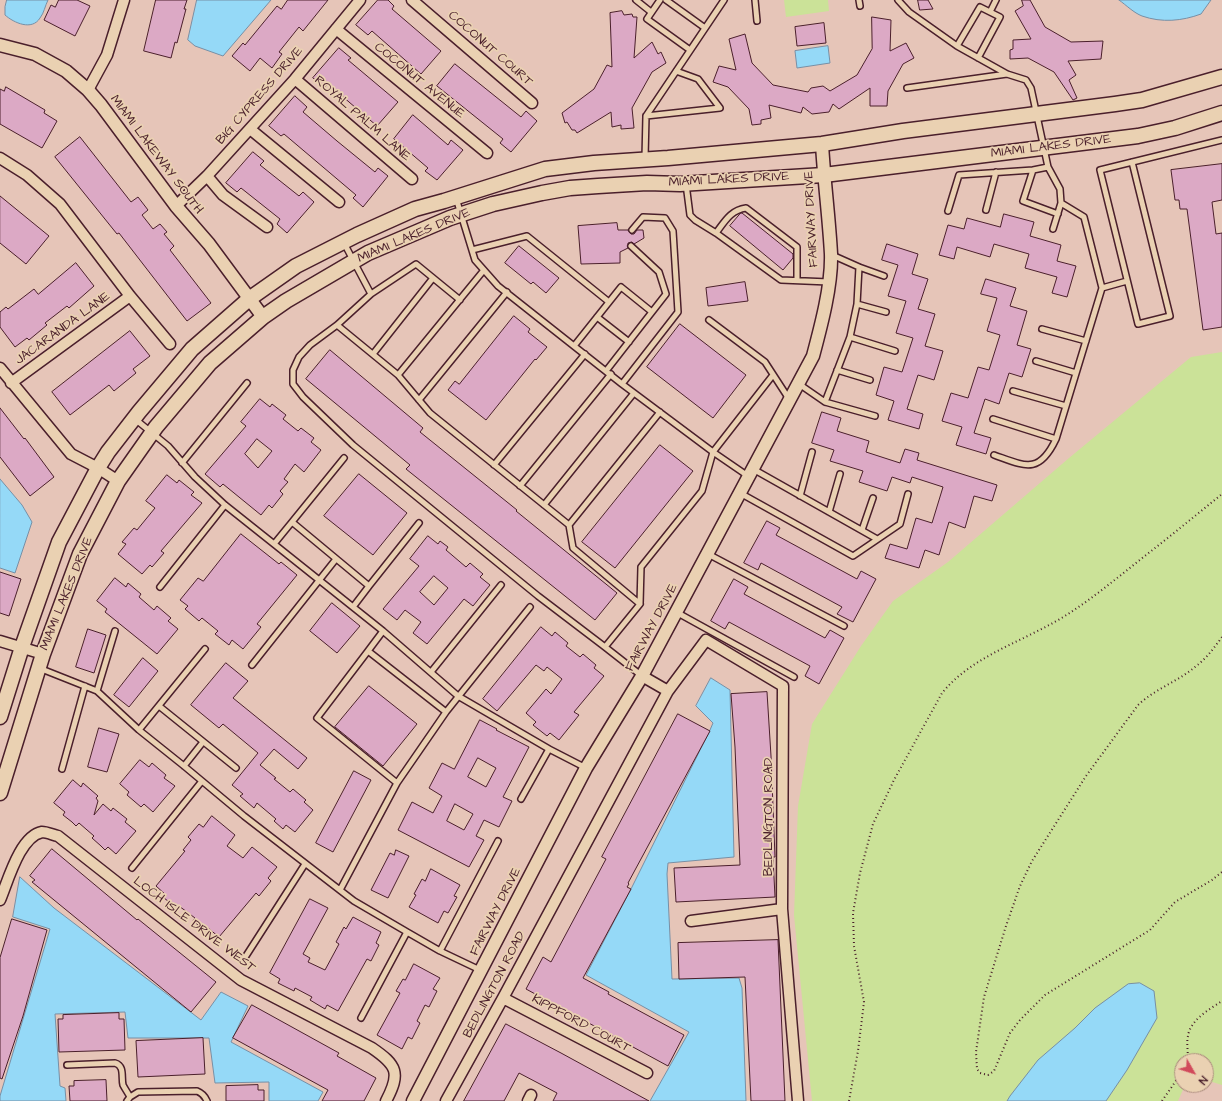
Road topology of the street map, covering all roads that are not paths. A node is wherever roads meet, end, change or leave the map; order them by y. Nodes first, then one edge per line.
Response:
1 (124, 0) edge
2 (360, 0) edge
3 (412, 0) edge
4 (636, 0) edge
5 (660, 0) edge
6 (666, 0) edge
7 (724, 0) edge
8 (755, 0) edge
9 (859, 0) edge
10 (898, 0) edge
11 (996, 0) edge
12 (860, 6) dead end
13 (652, 12) junction
14 (990, 12) junction
15 (757, 21) dead end
16 (705, 28) junction
17 (336, 29) junction
18 (0, 45) edge
19 (957, 46) junction
20 (690, 50) junction
21 (978, 58) junction
22 (676, 70) junction
23 (1007, 74) junction
24 (1222, 77) edge
25 (295, 79) junction
26 (907, 88) dead end
27 (88, 90) junction
28 (532, 103) dead end
29 (1222, 113) edge
30 (1038, 114) junction
31 (646, 116) junction
32 (250, 129) junction
33 (1222, 140) edge
34 (822, 144) junction
35 (1043, 148) junction
36 (487, 153) dead end
37 (0, 158) edge
38 (645, 159) junction
39 (1132, 162) junction
40 (1048, 167) junction
41 (1032, 170) junction
42 (996, 172) junction
43 (824, 175) junction
44 (207, 176) junction
45 (412, 179) dead end
46 (686, 184) junction
47 (456, 198) junction
48 (339, 202) dead end
49 (1061, 203) junction
50 (176, 206) junction
51 (986, 210) dead end
52 (948, 211) dead end
53 (461, 214) junction
54 (1058, 214) junction
55 (268, 227) dead end
56 (1053, 229) dead end
57 (632, 230) dead end
58 (716, 233) junction
59 (344, 242) junction
60 (631, 246) dead end
61 (472, 250) junction
62 (831, 255) junction
63 (354, 262) junction
64 (859, 267) junction
65 (484, 270) junction
66 (884, 276) dead end
67 (433, 278) junction
68 (797, 280) junction
69 (1127, 281) junction
70 (828, 282) junction
71 (1102, 288) junction
72 (507, 292) junction
73 (371, 294) junction
74 (130, 296) junction
75 (249, 299) junction
76 (460, 300) junction
77 (609, 302) junction
78 (857, 304) junction
79 (652, 312) junction
80 (886, 312) dead end
81 (263, 317) junction
82 (597, 317) junction
83 (709, 320) dead end
84 (337, 325) junction
85 (1042, 328) dead end
86 (850, 337) junction
87 (1086, 341) junction
88 (629, 342) junction
89 (170, 344) dead end
90 (574, 346) junction
91 (895, 351) dead end
92 (373, 354) junction
93 (585, 354) junction
94 (1036, 361) dead end
95 (0, 368) edge
96 (837, 370) junction
97 (608, 372) junction
98 (1076, 373) junction
99 (773, 375) junction
100 (398, 376) junction
101 (870, 380) dead end
102 (11, 383) junction
103 (247, 383) dead end
104 (622, 384) junction
105 (798, 384) junction
106 (1013, 391) dead end
107 (634, 393) junction
108 (419, 400) junction
109 (790, 400) junction
110 (825, 402) junction
111 (1066, 406) junction
112 (660, 412) junction
113 (875, 416) dead end
114 (134, 418) junction
115 (992, 419) dead end
116 (152, 432) junction
117 (1056, 439) junction
118 (713, 452) junction
119 (812, 452) dead end
120 (994, 455) dead end
121 (344, 458) dead end
122 (182, 463) junction
123 (494, 465) junction
124 (98, 468) junction
125 (751, 473) junction
126 (840, 474) dead end
127 (118, 481) junction
128 (520, 486) junction
129 (740, 493) junction
130 (908, 494) dead end
131 (800, 496) junction
132 (873, 498) dead end
133 (225, 505) junction
134 (544, 505) junction
135 (829, 512) junction
136 (292, 522) junction
137 (419, 523) dead end
138 (569, 525) junction
139 (862, 530) junction
140 (877, 539) junction
141 (274, 544) junction
142 (708, 554) junction
143 (336, 559) junction
144 (319, 581) junction
145 (501, 585) dead end
146 (369, 586) junction
147 (160, 587) dead end
148 (640, 604) junction
149 (353, 607) junction
150 (530, 607) dead end
151 (676, 612) junction
152 (844, 626) dead end
153 (115, 631) dead end
154 (383, 631) junction
155 (0, 641) edge
156 (605, 647) junction
157 (22, 648) junction
158 (205, 649) dead end
159 (368, 651) junction
160 (43, 654) junction
161 (252, 665) dead end
162 (39, 668) junction
163 (431, 672) junction
164 (642, 676) junction
165 (794, 677) dead end
166 (85, 686) junction
167 (97, 691) junction
168 (668, 691) junction
169 (458, 696) junction
170 (159, 706) junction
171 (446, 712) junction
172 (0, 717) edge
173 (139, 730) junction
174 (203, 742) junction
175 (548, 749) junction
176 (184, 766) junction
177 (236, 768) dead end
178 (586, 768) junction
179 (62, 769) dead end
180 (202, 782) junction
181 (397, 783) junction
182 (0, 793) edge
183 (521, 799) dead end
184 (498, 841) dead end
185 (305, 864) junction
186 (132, 868) dead end
187 (340, 890) junction
188 (0, 900) edge
189 (782, 909) junction
190 (691, 921) dead end
191 (407, 932) junction
192 (440, 950) junction
193 (244, 960) dead end
194 (482, 971) junction
195 (503, 998) junction
196 (362, 1018) dead end
197 (67, 1065) dead end
198 (647, 1073) dead end
199 (128, 1099) edge
200 (206, 1101) edge
201 (386, 1101) edge
202 (413, 1101) edge
203 (446, 1101) edge
204 (798, 1101) edge

1 - 27 street
2 - 17 street, BIG CYPRESS DRIVE
3 - 28 street, COCONUT COURT
4 - 13 lane
5 - 13 lane
6 - 16 lane
7 - 16 lane
8 - 15 lane
9 - 12 lane
10 - 19 lane
11 - 14 lane
13 - 20 lane
14 - 19 lane
14 - 21 lane
16 - 20 lane
17 - 25 street, BIG CYPRESS DRIVE
17 - 36 street, COCONUT AVENUE
18 - 27 street, MIAMI LAKEWAY SOUTH
19 - 21 lane
20 - 22 lane
21 - 23 lane
22 - 31 lane
22 - 31 lane
23 - 26 lane
23 - 30 lane
24 - 30 main road, MIAMI LAKES DRIVE
25 - 32 street, BIG CYPRESS DRIVE
25 - 45 street, ROYAL PALM LANE
27 - 50 street, MIAMI LAKEWAY SOUTH
29 - 35 main road, MIAMI LAKES DRIVE
30 - 34 main road, MIAMI LAKES DRIVE
30 - 35 lane
31 - 38 lane
32 - 44 street, BIG CYPRESS DRIVE
32 - 48 street
33 - 39 lane
34 - 38 main road, MIAMI LAKES DRIVE
34 - 43 street, FAIRWAY DRIVE
35 - 40 lane
35 - 43 main road, MIAMI LAKES DRIVE
37 - 74 street, JACARANDA LANE
38 - 47 main road, MIAMI LAKES DRIVE
39 - 69 lane
39 - 69 lane
40 - 41 lane
40 - 49 lane
41 - 42 lane
41 - 54 lane
42 - 51 lane
42 - 52 lane
43 - 46 main road, MIAMI LAKES DRIVE
43 - 62 street, FAIRWAY DRIVE
44 - 50 street, BIG CYPRESS DRIVE
44 - 55 street
46 - 53 main road, MIAMI LAKES DRIVE
46 - 58 lane
47 - 53 lane
47 - 59 main road, MIAMI LAKES DRIVE
49 - 54 lane
49 - 71 lane
50 - 75 street, MIAMI LAKEWAY SOUTH
53 - 61 lane
53 - 63 main road, MIAMI LAKES DRIVE
54 - 56 lane
57 - 104 lane
58 - 68 lane
58 - 68 lane
59 - 63 lane
59 - 75 main road, MIAMI LAKES DRIVE
60 - 79 lane
61 - 65 lane
61 - 77 lane
62 - 64 lane
62 - 70 street, FAIRWAY DRIVE
63 - 73 lane
63 - 81 main road, MIAMI LAKES DRIVE
64 - 66 lane
64 - 78 lane
65 - 72 lane
65 - 76 lane
67 - 73 lane
67 - 76 lane
67 - 92 lane
68 - 70 lane
69 - 71 lane
70 - 105 street, FAIRWAY DRIVE
71 - 87 lane
72 - 90 lane
72 - 108 lane
73 - 84 lane
74 - 89 street, JACARANDA LANE
74 - 102 street, JACARANDA LANE
75 - 81 street, MIAMI LAKEWAY SOUTH
75 - 114 main road, MIAMI LAKES DRIVE
76 - 100 lane
77 - 79 lane
77 - 82 lane
78 - 80 lane
78 - 86 lane
79 - 88 lane
81 - 116 main road, MIAMI LAKES DRIVE
82 - 88 lane
82 - 90 lane
83 - 99 lane
84 - 92 lane
84 - 156 lane
85 - 87 lane
86 - 91 lane
86 - 96 lane
87 - 98 lane
88 - 97 lane
90 - 93 lane
92 - 100 lane
93 - 97 lane
93 - 123 lane
94 - 98 lane
95 - 102 street, JACARANDA LANE
96 - 101 lane
96 - 110 lane
97 - 104 lane
97 - 128 lane
98 - 111 lane
99 - 109 lane
99 - 118 lane
100 - 108 lane
102 - 124 street, JACARANDA LANE
103 - 122 lane
104 - 107 lane
105 - 109 street, FAIRWAY DRIVE
105 - 110 lane
106 - 111 lane
107 - 112 lane
107 - 134 lane
108 - 123 lane
109 - 125 street, FAIRWAY DRIVE
110 - 113 lane
111 - 117 lane
112 - 118 lane
112 - 138 lane
114 - 116 lane
114 - 124 main road, MIAMI LAKES DRIVE
115 - 117 lane
116 - 122 lane
116 - 127 main road, MIAMI LAKES DRIVE
117 - 120 lane
118 - 125 lane
118 - 148 lane
119 - 131 lane
121 - 136 lane
122 - 133 lane
123 - 128 lane
124 - 127 street, JACARANDA LANE
124 - 157 main road, MIAMI LAKES DRIVE
125 - 129 street, FAIRWAY DRIVE
125 - 131 lane
126 - 135 lane
127 - 160 main road, MIAMI LAKES DRIVE
128 - 134 lane
129 - 140 lane
129 - 142 street, FAIRWAY DRIVE
130 - 140 lane
131 - 135 lane
132 - 139 lane
133 - 141 lane
133 - 147 lane
134 - 138 lane
135 - 139 lane
136 - 141 lane
136 - 143 lane
137 - 146 lane
138 - 148 lane
139 - 140 lane
141 - 144 lane
142 - 151 street, FAIRWAY DRIVE
142 - 152 lane
143 - 144 lane
143 - 146 lane
144 - 149 lane
144 - 161 lane
145 - 163 lane
146 - 149 lane
148 - 156 lane
149 - 154 lane
150 - 169 lane
151 - 164 street, FAIRWAY DRIVE
151 - 165 lane
153 - 167 lane
154 - 159 lane
154 - 163 lane
155 - 157 street
156 - 164 lane
157 - 160 street
157 - 172 main road, MIAMI LAKES DRIVE
158 - 170 lane
159 - 171 lane
159 - 181 lane
160 - 162 main road, MIAMI LAKES DRIVE
162 - 166 lane
162 - 182 main road, MIAMI LAKES DRIVE
163 - 169 lane
164 - 168 street
164 - 178 street, FAIRWAY DRIVE
166 - 167 lane
166 - 179 lane
167 - 173 lane
168 - 189 street, BEDLINGTON ROAD
168 - 195 street, BEDLINGTON ROAD
169 - 171 lane
169 - 175 lane
170 - 173 lane
170 - 174 lane
171 - 181 lane
173 - 176 lane
174 - 176 lane
174 - 177 lane
175 - 178 lane
175 - 183 lane
176 - 180 lane
178 - 194 street, FAIRWAY DRIVE
180 - 185 lane
180 - 186 lane
181 - 187 lane
184 - 192 lane
185 - 187 lane
185 - 193 lane
187 - 191 lane
188 - 201 street, LOCH ISLE DRIVE WEST
189 - 190 street
189 - 204 street, BEDLINGTON ROAD
191 - 192 lane
191 - 196 lane
192 - 194 lane
194 - 202 street, FAIRWAY DRIVE
195 - 198 street, KIPPFORD COURT
195 - 203 street, BEDLINGTON ROAD
197 - 199 lane
199 - 200 lane

